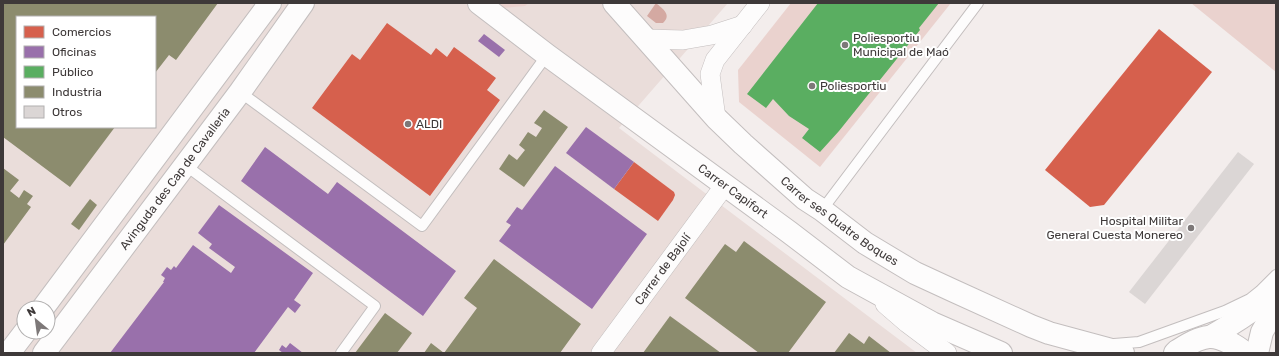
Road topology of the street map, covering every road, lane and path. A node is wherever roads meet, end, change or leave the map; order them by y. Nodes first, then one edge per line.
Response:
1 (270, 3) edge
2 (303, 3) edge
3 (479, 3) edge
4 (614, 3) edge
5 (760, 3) edge
6 (978, 3) edge
7 (743, 25) junction
8 (646, 39) junction
9 (547, 55) junction
10 (240, 92) junction
11 (716, 118) junction
12 (185, 165) junction
13 (725, 185) junction
14 (822, 210) junction
15 (1276, 275) edge
16 (863, 284) junction
17 (1276, 292) edge
18 (49, 300) edge
19 (1276, 307) edge
20 (1210, 336) junction
21 (19, 340) edge
22 (1094, 345) junction
23 (1170, 352) edge
24 (9, 353) edge
25 (44, 353) edge
26 (341, 353) edge
27 (601, 353) edge
28 (947, 353) edge
29 (1002, 353) edge
30 (1123, 353) edge
31 (1245, 353) edge
32 (1257, 353) edge

1 - 18 main road
2 - 10 main road, Avinguda des Cap de Cavalleria
3 - 9 main road, Carrer Capifort
4 - 8 main road, Carrer ses Quatre Boques
5 - 7 street
6 - 14 lane
7 - 8 street
7 - 11 street
8 - 11 main road, Carrer ses Quatre Boques
9 - 10 lane
9 - 13 main road, Carrer Capifort
10 - 12 main road, Avinguda des Cap de Cavalleria
11 - 14 main road, Carrer ses Quatre Boques
12 - 25 main road, Avinguda des Cap de Cavalleria
12 - 26 lane
13 - 16 main road, Carrer Capifort
13 - 27 street, Carrer de Bajolí
14 - 22 main road, Carrer ses Quatre Boques
15 - 22 lane
16 - 28 street
16 - 29 main road, Carrer Capifort
17 - 20 main road
19 - 32 main road
20 - 23 main road
20 - 31 main road
21 - 24 main road
22 - 30 main road, Carrer ses Quatre Boques

